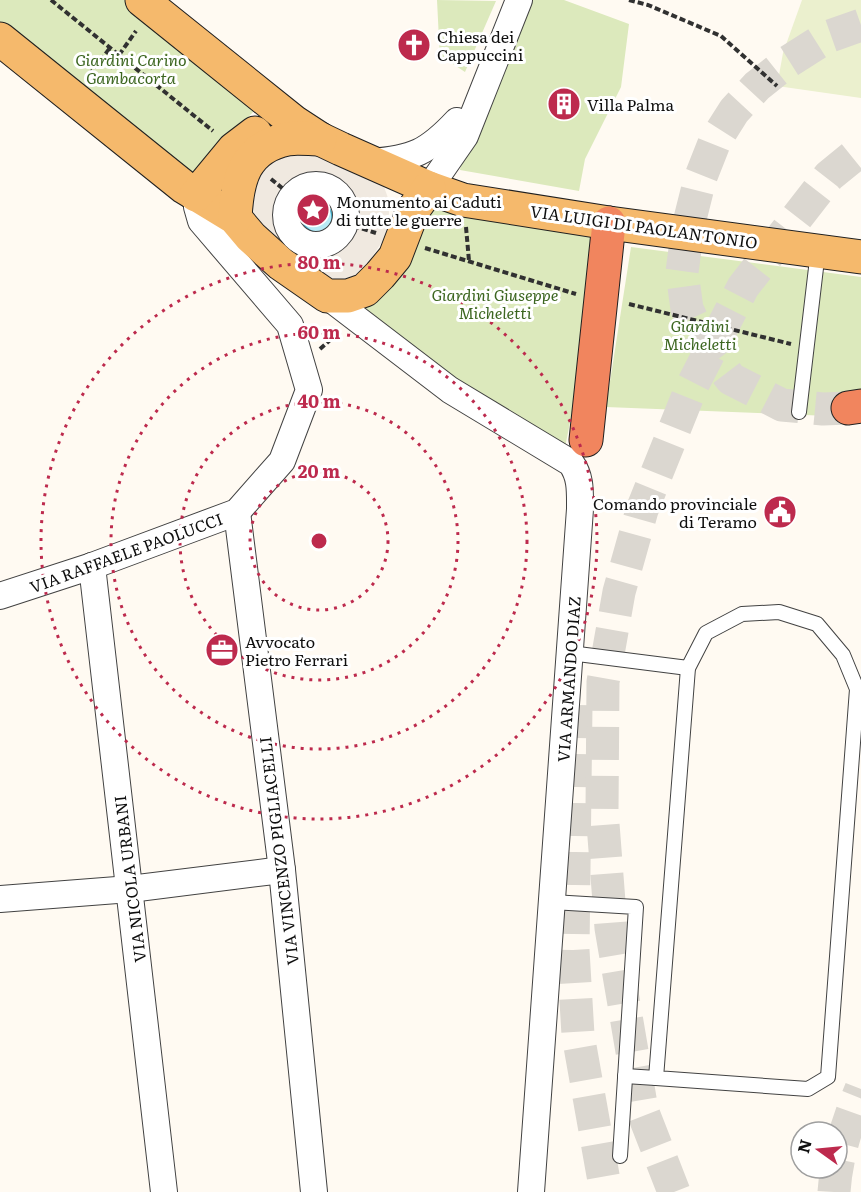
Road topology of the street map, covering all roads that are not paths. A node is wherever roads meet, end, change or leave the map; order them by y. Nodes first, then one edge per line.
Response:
1 (142, 0) edge
2 (519, 0) edge
3 (0, 39) edge
4 (457, 121) dead end
5 (307, 130) junction
6 (371, 162) junction
7 (419, 184) junction
8 (196, 195) junction
9 (235, 218) junction
10 (345, 223) joint
11 (609, 223) junction
12 (818, 251) junction
13 (861, 257) edge
14 (327, 296) junction
15 (799, 412) dead end
16 (586, 440) dead end
17 (237, 512) junction
18 (92, 566) junction
19 (0, 596) edge
20 (570, 653) junction
21 (688, 668) junction
22 (282, 870) junction
23 (130, 889) junction
24 (0, 899) edge
25 (552, 902) junction
26 (625, 1076) junction
27 (656, 1078) junction
28 (620, 1156) dead end
29 (164, 1192) edge
30 (314, 1192) edge
31 (531, 1192) edge

1 - 5 main road
2 - 7 street
3 - 8 main road
4 - 6 street
5 - 6 main road, VIA LUIGI DI PAOLANTONIO
5 - 8 main road
5 - 9 main road
6 - 7 main road, VIA LUIGI DI PAOLANTONIO
7 - 11 main road, VIA LUIGI DI PAOLANTONIO
7 - 14 main road
8 - 9 main road
8 - 17 street, VIA RAFFAELE PAOLUCCI
9 - 14 main road
10 - 10 street
11 - 12 main road, VIA LUIGI DI PAOLANTONIO
11 - 16 highway
12 - 13 main road, VIA LUIGI DI PAOLANTONIO
12 - 15 lane
14 - 20 street, VIA ARMANDO DIAZ
17 - 18 street, VIA RAFFAELE PAOLUCCI
17 - 22 street, VIA VINCENZO PIGLIACELLI
18 - 19 street, VIA RAFFAELE PAOLUCCI
18 - 23 street, VIA NICOLA URBANI
20 - 21 lane
20 - 25 street, VIA ARMANDO DIAZ
21 - 27 lane
21 - 27 lane
22 - 23 street
22 - 30 street, VIA VINCENZO PIGLIACELLI
23 - 24 street
23 - 29 street, VIA NICOLA URBANI
25 - 26 lane
25 - 31 street, VIA ARMANDO DIAZ
26 - 27 lane
26 - 28 lane

